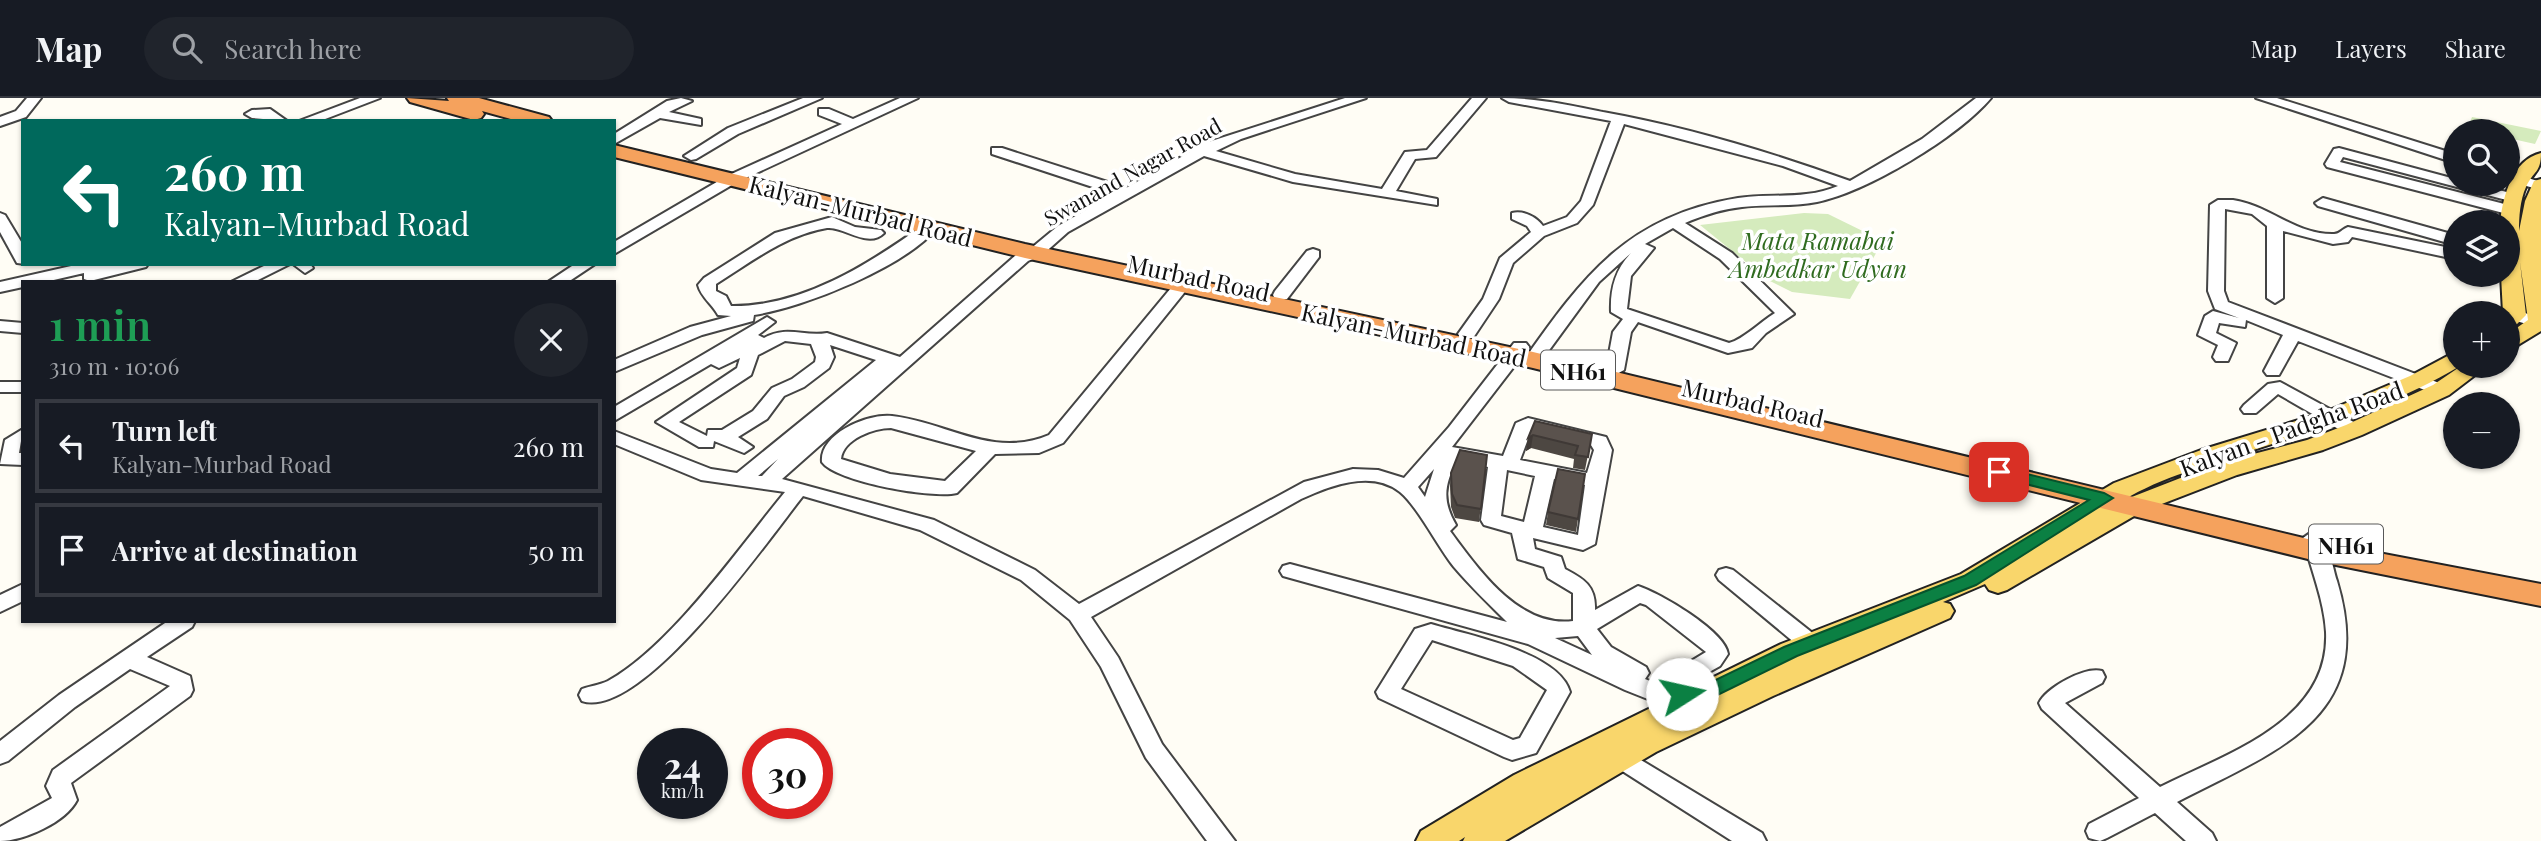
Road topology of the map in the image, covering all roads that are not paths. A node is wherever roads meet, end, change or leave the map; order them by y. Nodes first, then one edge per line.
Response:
1 (34, 98) edge
2 (373, 98) edge
3 (417, 98) edge
4 (457, 98) edge
5 (815, 98) edge
6 (911, 98) edge
7 (1326, 98) edge
8 (1359, 98) edge
9 (1479, 98) edge
10 (1509, 98) edge
11 (1984, 98) edge
12 (2263, 98) edge
13 (685, 101) dead end
14 (824, 112) dead end
15 (658, 113) junction
16 (252, 114) dead end
17 (278, 119) edge
18 (312, 119) edge
19 (490, 119) edge
20 (535, 119) edge
21 (1619, 119) junction
22 (0, 122) edge
23 (696, 122) dead end
24 (853, 124) junction
25 (1231, 133) junction
26 (616, 139) edge
27 (616, 140) edge
28 (1196, 149) junction
29 (616, 151) edge
30 (997, 151) dead end
31 (2443, 155) edge
32 (691, 156) junction
33 (2541, 158) edge
34 (743, 174) junction
35 (2443, 180) edge
36 (2541, 185) edge
37 (1851, 186) junction
38 (2443, 189) edge
39 (1123, 192) junction
40 (1387, 193) junction
41 (2474, 196) edge
42 (2490, 196) edge
43 (1433, 202) dead end
44 (2323, 203) dead end
45 (2519, 206) edge
46 (1517, 216) dead end
47 (21, 218) edge
48 (1, 222) edge
49 (2275, 225) junction
50 (1679, 226) junction
51 (930, 227) junction
52 (876, 233) dead end
53 (1539, 233) junction
54 (2443, 237) edge
55 (616, 248) edge
56 (1031, 249) junction
57 (2443, 252) edge
58 (1313, 254) dead end
59 (0, 256) edge
60 (2531, 257) junction
61 (2520, 258) edge
62 (21, 263) edge
63 (131, 266) edge
64 (277, 266) edge
65 (584, 266) edge
66 (25, 271) edge
67 (103, 272) edge
68 (67, 280) edge
69 (244, 280) edge
70 (559, 280) edge
71 (1176, 284) junction
72 (0, 288) edge
73 (0, 295) edge
74 (1281, 295) junction
75 (2275, 298) dead end
76 (786, 307) dead end
77 (2219, 310) junction
78 (1345, 315) junction
79 (1633, 317) junction
80 (2520, 319) edge
81 (767, 322) dead end
82 (2540, 322) edge
83 (0, 326) edge
84 (21, 328) edge
85 (1467, 334) junction
86 (2520, 336) edge
87 (2291, 337) junction
88 (827, 338) junction
89 (1527, 353) junction
90 (899, 357) junction
91 (2222, 357) dead end
92 (719, 363) dead end
93 (2443, 366) edge
94 (616, 367) edge
95 (1615, 370) junction
96 (2273, 371) dead end
97 (2458, 378) edge
98 (2418, 381) junction
99 (0, 387) edge
100 (21, 387) edge
101 (2441, 390) junction
102 (1764, 410) junction
103 (2250, 410) dead end
104 (616, 414) edge
105 (2333, 417) junction
106 (2354, 430) junction
107 (21, 436) edge
108 (616, 438) edge
109 (714, 440) junction
110 (990, 448) junction
111 (1446, 450) junction
112 (765, 452) junction
113 (21, 459) edge
114 (2219, 462) junction
115 (1503, 463) junction
116 (1546, 470) junction
117 (742, 479) junction
118 (1595, 481) junction
119 (767, 483) junction
120 (1408, 487) junction
121 (799, 488) junction
122 (2128, 498) junction
123 (1527, 530) junction
124 (2315, 545) junction
125 (1290, 571) dead end
126 (1726, 575) dead end
127 (2541, 580) edge
128 (21, 593) edge
129 (2541, 596) edge
130 (0, 604) edge
131 (1078, 614) junction
132 (181, 623) edge
133 (1583, 627) junction
134 (1535, 638) junction
135 (1821, 652) junction
136 (130, 659) junction
137 (1521, 660) junction
138 (2094, 677) dead end
139 (590, 695) dead end
140 (1688, 701) junction
141 (0, 754) edge
142 (1621, 758) junction
143 (1522, 798) junction
144 (2160, 800) junction
145 (2098, 831) dead end
146 (0, 839) edge
147 (1222, 841) edge
148 (1432, 841) edge
149 (1479, 841) edge
150 (1753, 841) edge
151 (2203, 841) edge

1 - 22 street
2 - 18 street
3 - 19 highway
4 - 20 highway
5 - 32 street
6 - 24 street
7 - 25 street, Swanand Nagar Road
8 - 25 street, Swanand Nagar Road
9 - 40 street
10 - 21 street
11 - 37 street
12 - 31 street
13 - 15 street
14 - 24 street
15 - 23 street
15 - 26 street
16 - 17 street
21 - 37 street
21 - 53 street
24 - 34 street
25 - 28 street, Swanand Nagar Road
27 - 32 highway, Murbad Road / NH61
28 - 39 street, Swanand Nagar Road
28 - 40 street
29 - 34 highway, Kalyan-Murbad Road / NH61
30 - 39 street
32 - 34 highway, Murbad Road / NH61
33 - 45 main road
34 - 51 highway, Kalyan-Murbad Road / NH61
34 - 55 street
34 - 56 highway, Murbad Road / NH61
35 - 38 street
36 - 45 street
36 - 45 main road
37 - 50 street
39 - 56 street, Swanand Nagar Road
40 - 43 street
41 - 45 street
42 - 45 street
44 - 54 street
45 - 60 main road
46 - 53 street
47 - 48 street
48 - 62 street
49 - 57 street
49 - 75 street
49 - 77 street
50 - 79 street
50 - 79 street
50 - 89 street
51 - 52 street
51 - 56 highway, Kalyan-Murbad Road / NH61
53 - 85 street
56 - 71 highway, Kalyan-Murbad Road / NH61
56 - 74 highway, Murbad Road / NH61
56 - 90 street, Swanand Nagar Road
58 - 74 street
59 - 66 street
60 - 61 street
60 - 82 main road
63 - 67 street
64 - 69 street
65 - 70 street
66 - 67 street
66 - 72 street
66 - 73 street
67 - 68 street
71 - 78 highway, Kalyan-Murbad Road / NH61
71 - 110 street
74 - 78 highway, Murbad Road / NH61
76 - 94 street
77 - 87 street
77 - 91 street
78 - 85 highway, Murbad Road / NH61
78 - 89 highway, Kalyan-Murbad Road / NH61
79 - 95 street
80 - 82 street
81 - 104 street
82 - 86 main road
83 - 84 street
85 - 89 highway, Murbad Road / NH61
87 - 96 street
87 - 98 street
88 - 90 street
88 - 109 street
88 - 109 street
89 - 95 highway, Murbad Road / NH61
89 - 102 highway, Kalyan-Murbad Road / NH61
89 - 111 street
90 - 92 street
90 - 112 street, Swanand Nagar Road
93 - 98 main road, Kalyan - Padgha Road
95 - 102 highway, Murbad Road / NH61
97 - 101 main road, Kalyan - Padgha Road
98 - 101 street
98 - 105 main road, Kalyan - Padgha Road
99 - 100 street
101 - 106 main road, Kalyan - Padgha Road
102 - 122 highway, Murbad Road / NH61
103 - 105 street
105 - 106 street
105 - 114 main road, Kalyan - Padgha Road
106 - 114 main road, Kalyan - Padgha Road
107 - 113 street
108 - 117 street
109 - 112 street
110 - 110 street
111 - 115 street
111 - 120 street
111 - 133 street
112 - 117 street
112 - 119 street
114 - 122 main road, Kalyan - Padgha Road
115 - 116 street
115 - 118 street
115 - 123 street
116 - 118 street
116 - 123 street
117 - 119 street
118 - 123 street
119 - 121 street
120 - 131 street
120 - 134 street
121 - 131 street
121 - 139 street
122 - 124 highway, NH61
122 - 135 main road
123 - 133 street
124 - 127 highway, NH61
124 - 129 highway, NH61
124 - 144 street
125 - 134 street
126 - 135 street
128 - 130 street
131 - 147 street
132 - 136 street
133 - 140 street
133 - 140 street
134 - 137 street
134 - 140 street
135 - 140 main road
136 - 141 street
136 - 146 street
137 - 137 street
138 - 144 street
140 - 142 main road
140 - 143 main road
142 - 143 main road
142 - 150 street
143 - 148 main road
143 - 149 main road
144 - 145 street
144 - 151 street

